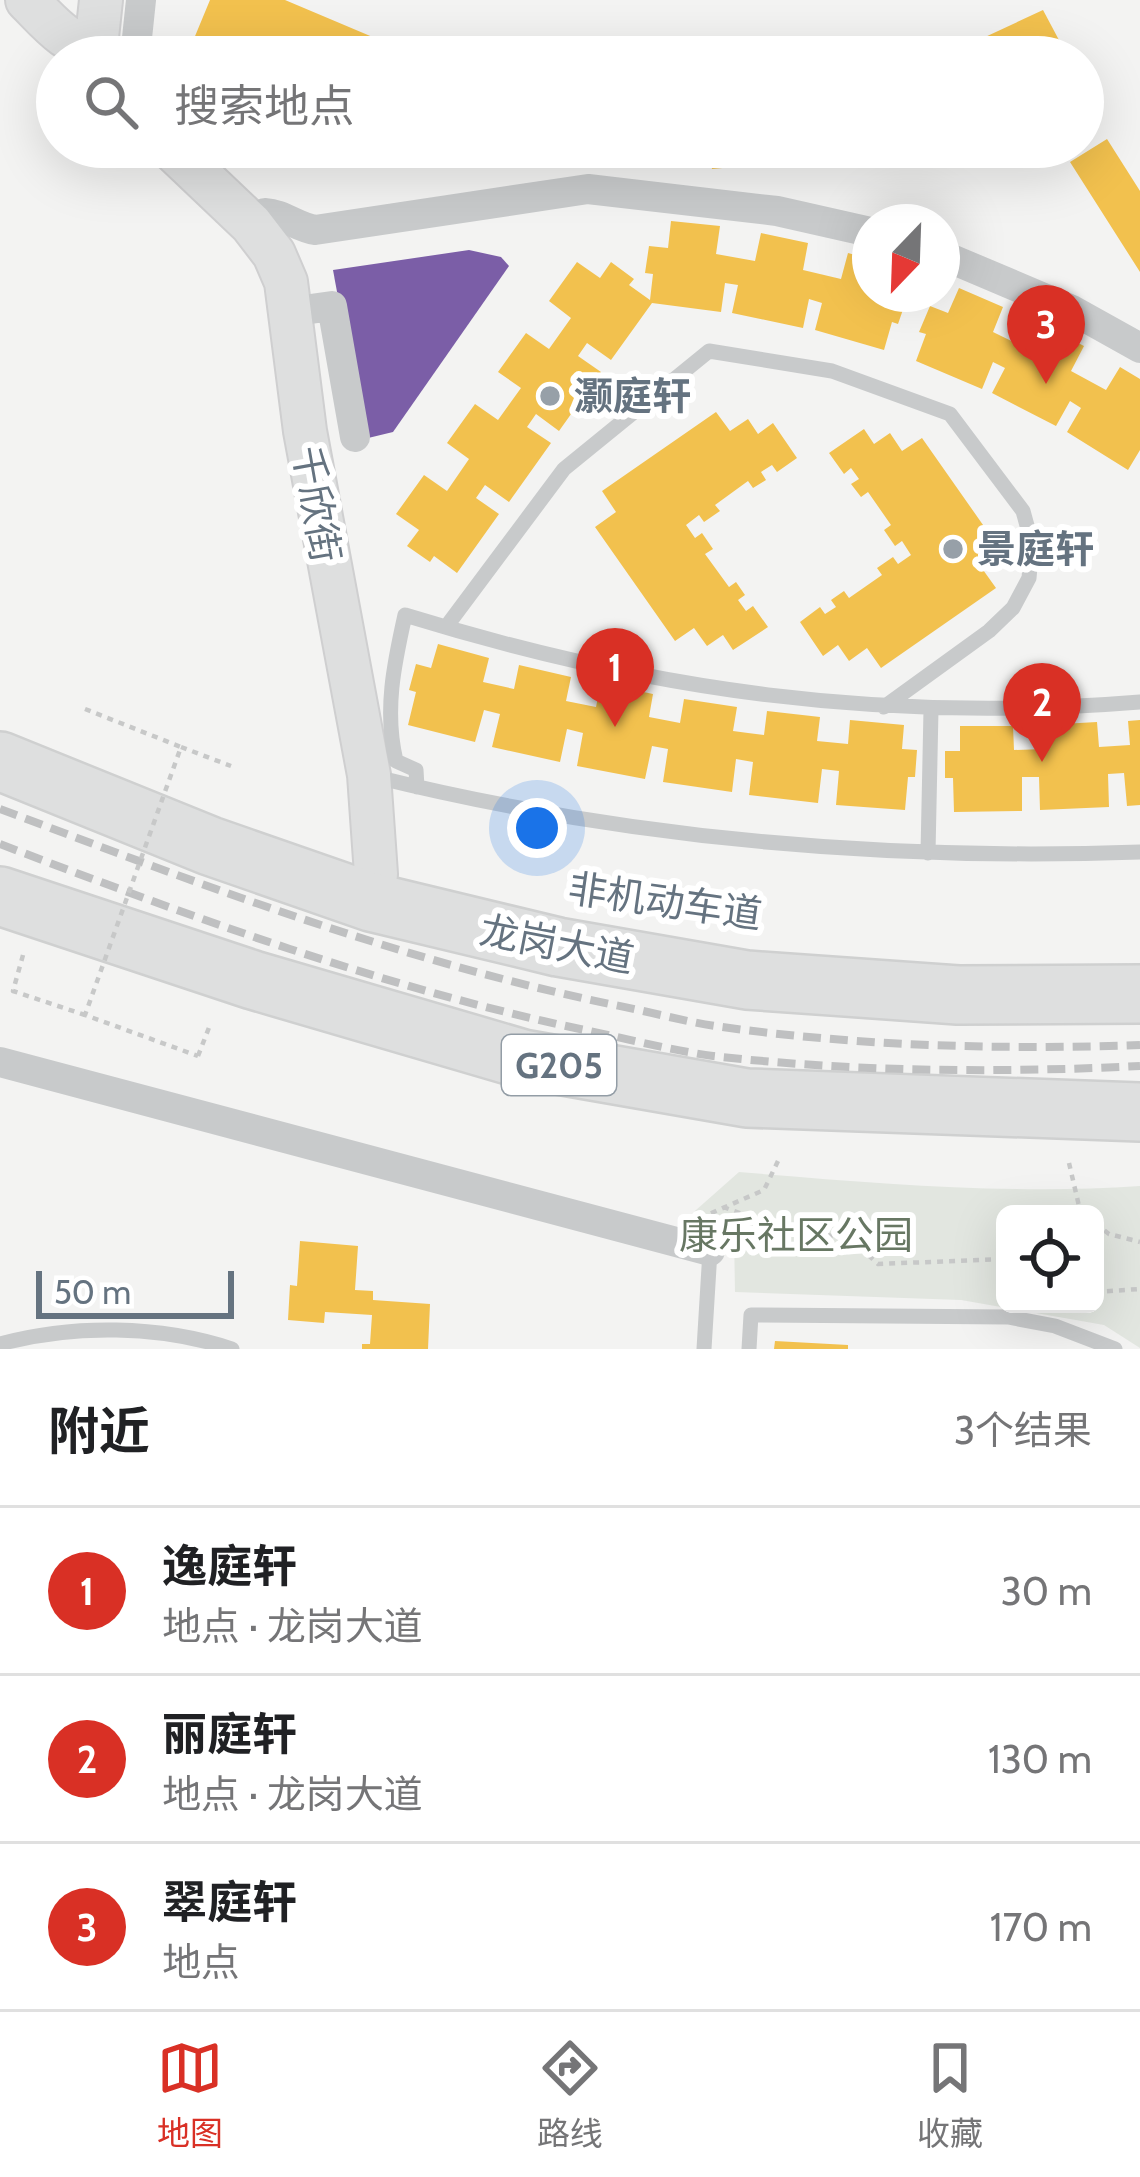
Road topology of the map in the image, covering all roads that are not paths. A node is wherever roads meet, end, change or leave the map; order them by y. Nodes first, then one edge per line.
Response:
1 (27, 0) edge
2 (101, 0) edge
3 (140, 0) edge
4 (66, 36) edge
5 (97, 36) edge
6 (140, 36) edge
7 (192, 168) edge
8 (251, 224) junction
9 (852, 228) edge
10 (960, 263) edge
11 (289, 312) junction
12 (1140, 348) edge
13 (355, 437) dead end
14 (446, 627) junction
15 (1140, 702) edge
16 (884, 707) junction
17 (931, 710) junction
18 (0, 761) edge
19 (369, 775) junction
20 (417, 787) junction
21 (1140, 852) edge
22 (928, 853) junction
23 (0, 896) edge
24 (371, 902) junction
25 (0, 919) edge
26 (103, 930) junction
27 (1140, 994) edge
28 (0, 1062) edge
29 (1140, 1112) edge
30 (710, 1251) joint
31 (0, 1344) edge
32 (232, 1349) edge
33 (704, 1349) edge
34 (749, 1349) edge
35 (1114, 1349) edge

1 - 4 street
2 - 5 street
3 - 6 street
7 - 8 street, 千欣街
8 - 9 street
8 - 11 street, 千欣街
10 - 12 street
11 - 13 street
11 - 19 street, 千欣街
14 - 16 lane
14 - 16 lane
14 - 20 lane
15 - 17 lane
16 - 17 lane
17 - 22 lane
18 - 24 highway, 龙岗大道
19 - 20 lane
19 - 24 street, 千欣街
20 - 22 lane
21 - 22 lane
23 - 26 highway, G205
24 - 27 highway, 龙岗大道
25 - 26 street
26 - 29 highway, G205
28 - 30 street
30 - 33 lane
31 - 32 lane
34 - 35 lane

